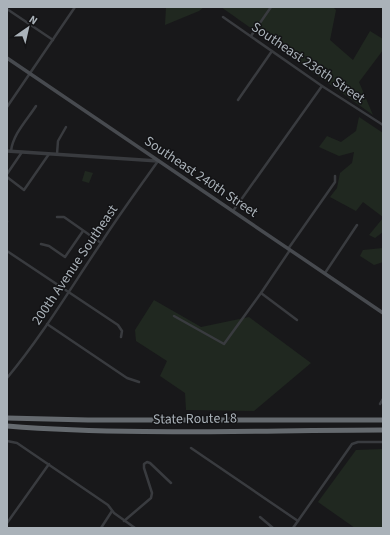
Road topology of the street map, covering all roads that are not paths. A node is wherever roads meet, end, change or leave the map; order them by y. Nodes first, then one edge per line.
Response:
1 (75, 7) edge
2 (271, 7) edge
3 (7, 9) edge
4 (223, 17) dead end
5 (251, 36) junction
6 (53, 40) junction
7 (272, 51) junction
8 (7, 58) edge
9 (30, 74) junction
10 (322, 86) junction
11 (238, 100) dead end
12 (36, 106) dead end
13 (7, 107) edge
14 (383, 125) edge
15 (66, 127) dead end
16 (9, 151) edge
17 (22, 152) junction
18 (49, 154) junction
19 (57, 154) junction
20 (158, 161) junction
21 (7, 174) edge
22 (335, 176) dead end
23 (7, 177) edge
24 (232, 212) junction
25 (57, 217) dead end
26 (357, 225) dead end
27 (83, 231) junction
28 (101, 243) junction
29 (41, 244) dead end
30 (289, 249) junction
31 (7, 251) edge
32 (325, 273) junction
33 (70, 291) junction
34 (261, 293) junction
35 (383, 313) edge
36 (174, 316) dead end
37 (297, 320) dead end
38 (47, 324) junction
39 (121, 337) dead end
40 (7, 378) edge
41 (140, 382) dead end
42 (383, 399) edge
43 (380, 404) dead end
44 (7, 418) edge
45 (383, 420) edge
46 (7, 426) edge
47 (383, 430) edge
48 (7, 441) edge
49 (383, 442) edge
50 (191, 448) dead end
51 (49, 464) junction
52 (171, 483) dead end
53 (112, 511) junction
54 (260, 517) dead end
55 (124, 521) junction
56 (298, 521) junction
57 (7, 524) edge
58 (101, 528) edge
59 (135, 528) edge
60 (273, 528) edge
61 (293, 528) edge

1 - 6 street
2 - 5 street
3 - 6 street
4 - 5 street, Southeast 236th Street
5 - 7 street, Southeast 236th Street
6 - 9 street
7 - 10 street, Southeast 236th Street
7 - 11 street
8 - 9 main road, Southeast 240th Street
9 - 13 street
9 - 20 main road, Southeast 240th Street
10 - 14 street, Southeast 236th Street
10 - 24 street
12 - 16 street
15 - 19 street
16 - 17 street
17 - 18 street
17 - 21 street
18 - 19 street
18 - 23 street
19 - 20 street
20 - 24 main road, Southeast 240th Street
20 - 28 street, 200th Avenue Southeast
22 - 30 street
24 - 30 main road, Southeast 240th Street
25 - 27 street
26 - 32 street
27 - 28 street
27 - 29 street
28 - 33 street, 200th Avenue Southeast
30 - 32 main road, Southeast 240th Street
30 - 34 street
31 - 33 street
32 - 35 main road, Southeast 240th Street
33 - 38 street, 200th Avenue Southeast
33 - 39 street
34 - 36 street
34 - 37 street
38 - 40 street, 200th Avenue Southeast
38 - 41 street
42 - 43 street
44 - 45 highway, State Route 18
46 - 47 highway, State Route 18
48 - 51 street
49 - 56 street
50 - 56 street
51 - 53 street
51 - 57 street
52 - 55 street
53 - 55 street
53 - 58 street
54 - 60 street
55 - 59 street
56 - 61 street

